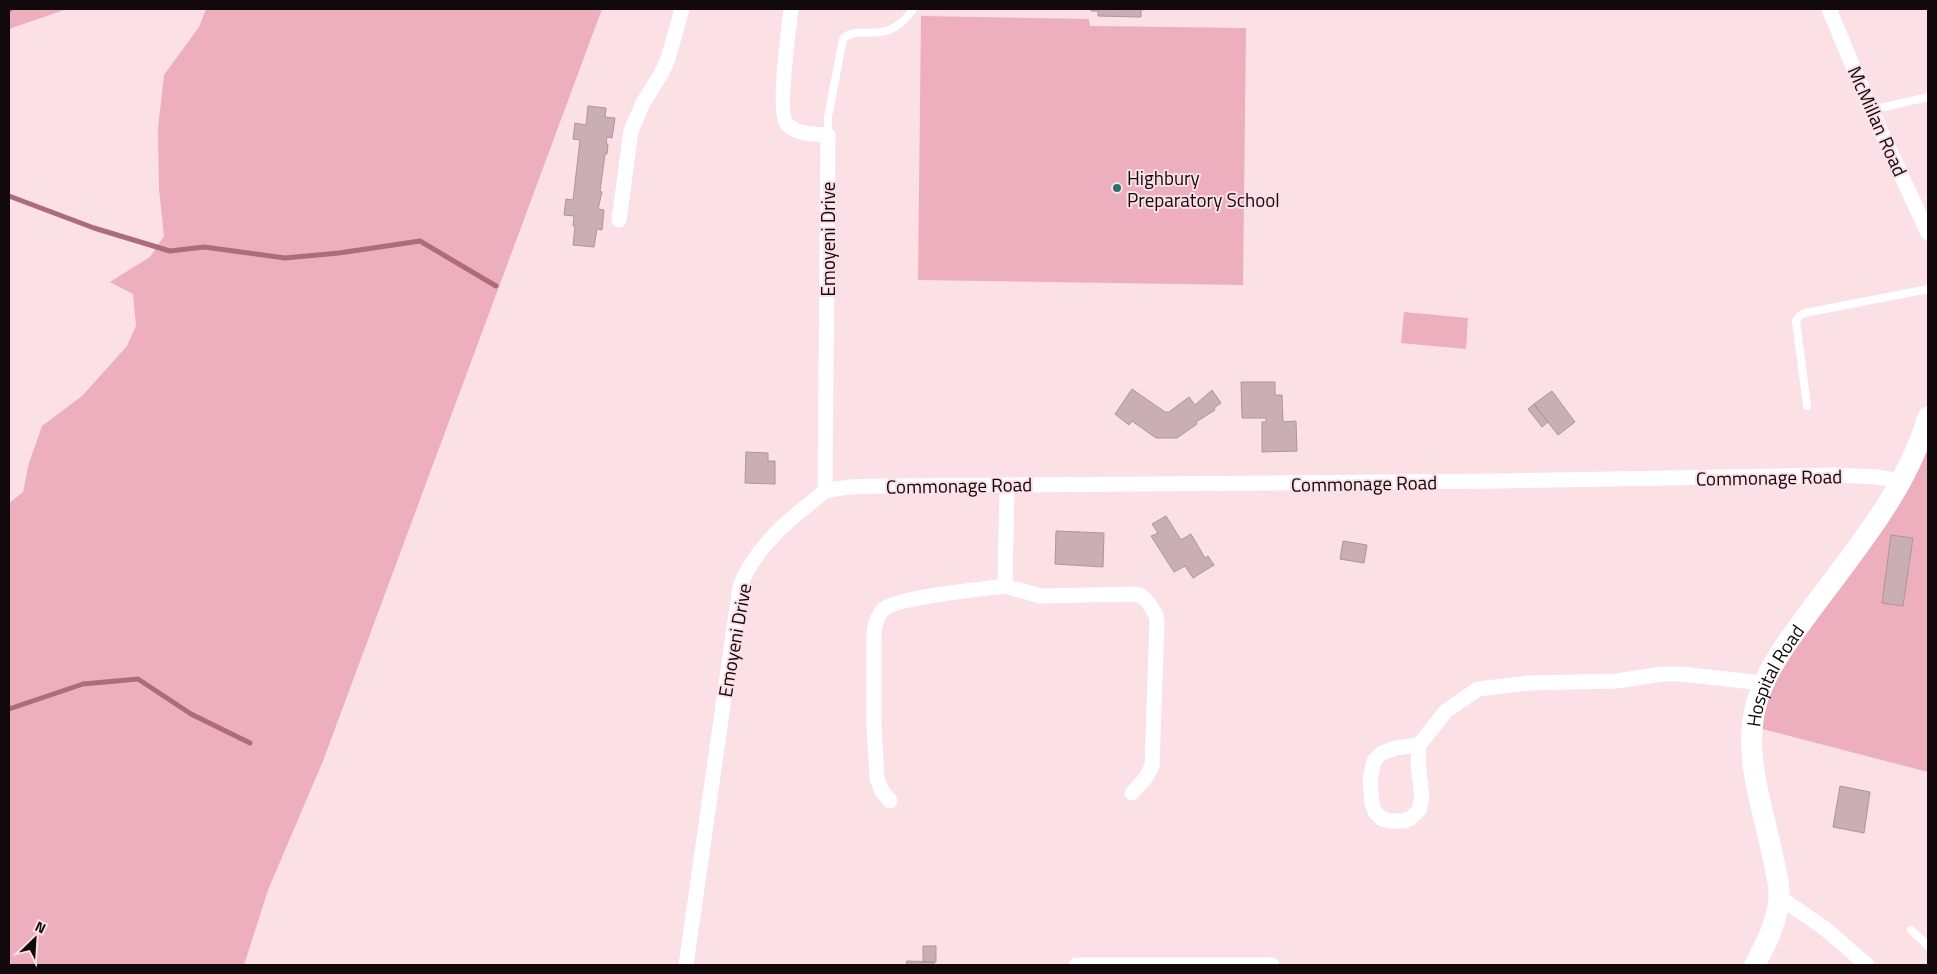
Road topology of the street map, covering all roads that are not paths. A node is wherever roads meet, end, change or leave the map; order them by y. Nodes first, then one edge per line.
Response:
1 (682, 9) edge
2 (791, 9) edge
3 (914, 9) edge
4 (1829, 9) edge
5 (1928, 97) edge
6 (1870, 110) junction
7 (828, 135) junction
8 (619, 220) dead end
9 (1928, 233) edge
10 (1928, 289) edge
11 (1808, 406) dead end
12 (1928, 418) edge
13 (1902, 481) junction
14 (1007, 485) junction
15 (825, 492) junction
16 (1005, 586) junction
17 (1764, 683) junction
18 (1419, 745) junction
19 (1132, 793) dead end
20 (890, 801) dead end
21 (1779, 897) junction
22 (1911, 930) dead end
23 (1928, 946) edge
24 (686, 965) edge
25 (1076, 965) edge
26 (1272, 965) edge
27 (1755, 965) edge
28 (1868, 965) edge

1 - 8 street
2 - 7 street
3 - 7 lane
4 - 6 street, McMillan Road
5 - 6 lane
6 - 9 street, McMillan Road
7 - 15 street, Emoyeni Drive
10 - 11 lane
12 - 13 street, Hospital Road
13 - 14 street, Commonage Road
13 - 17 street, Hospital Road
14 - 15 street, Commonage Road
14 - 16 street
15 - 24 street, Emoyeni Drive
16 - 19 street
16 - 20 street
17 - 18 street
17 - 21 street, Hospital Road
18 - 18 street
21 - 27 street, Hospital Road
21 - 28 street
22 - 23 lane
25 - 26 street

